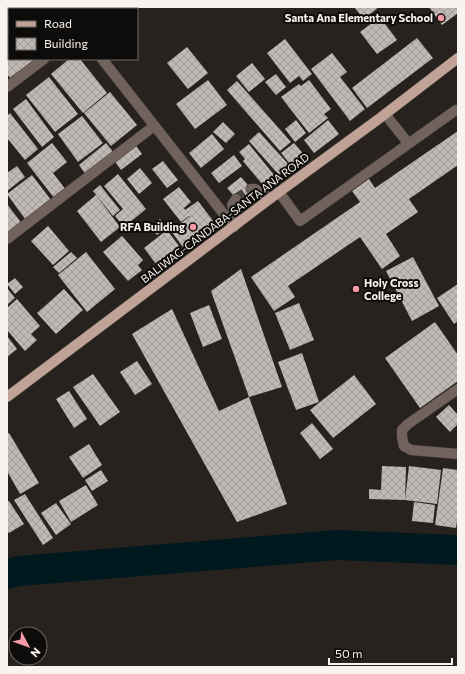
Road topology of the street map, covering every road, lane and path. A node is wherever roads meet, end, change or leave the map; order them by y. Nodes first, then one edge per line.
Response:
1 (458, 58) edge
2 (43, 60) edge
3 (103, 60) edge
4 (7, 87) edge
5 (456, 110) dead end
6 (385, 114) junction
7 (154, 126) junction
8 (408, 143) junction
9 (250, 188) dead end
10 (279, 192) junction
11 (270, 198) junction
12 (221, 212) junction
13 (236, 225) junction
14 (7, 239) edge
15 (458, 389) edge
16 (7, 397) edge
17 (458, 454) edge

1 - 6 main road, BALIWAG-CANDABA-SANTA ANA ROAD
2 - 4 street
3 - 7 street
5 - 8 street
6 - 8 street
6 - 10 main road, BALIWAG-CANDABA-SANTA ANA ROAD
7 - 12 street
7 - 14 street
8 - 10 street
9 - 11 street
10 - 11 main road, BALIWAG-CANDABA-SANTA ANA ROAD
11 - 13 main road, BALIWAG-CANDABA-SANTA ANA ROAD
12 - 13 street
12 - 13 street
13 - 16 main road, BALIWAG-CANDABA-SANTA ANA ROAD
15 - 17 street

